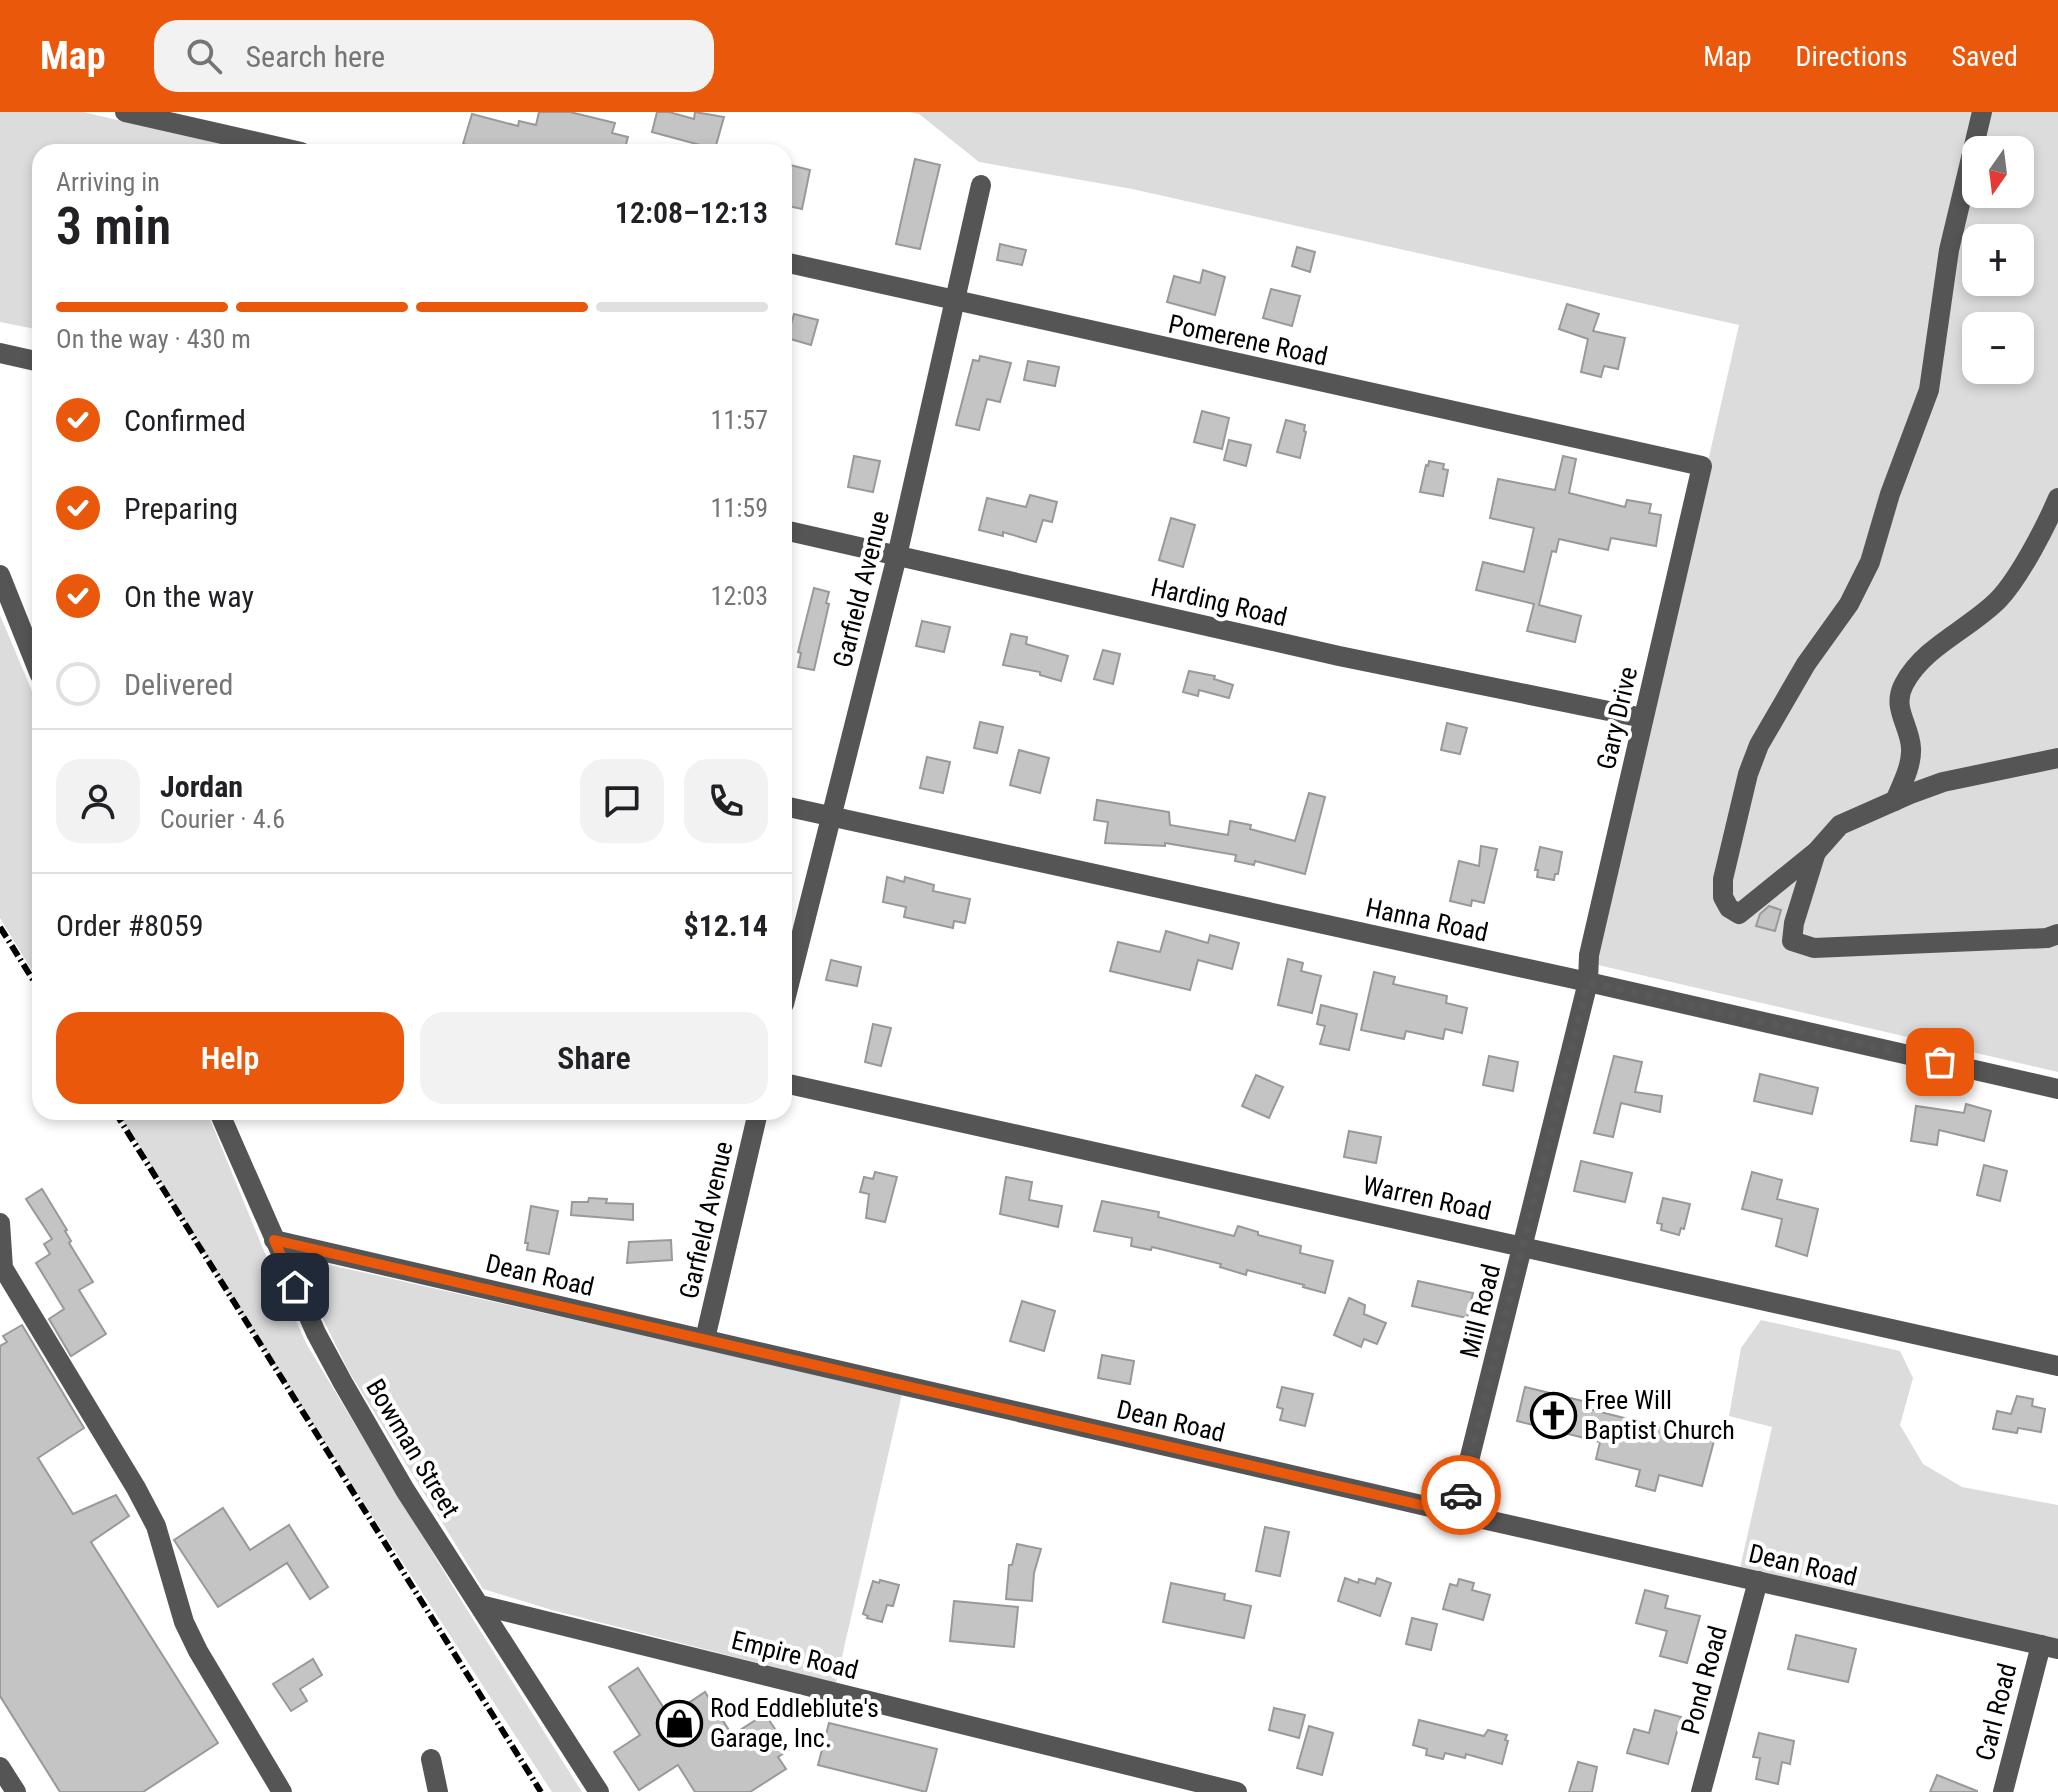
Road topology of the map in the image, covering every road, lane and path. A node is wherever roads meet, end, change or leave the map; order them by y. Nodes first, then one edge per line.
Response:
1 (125, 112) edge
2 (1982, 112) edge
3 (266, 144) edge
4 (981, 185) dead end
5 (792, 264) edge
6 (954, 302) junction
7 (0, 353) edge
8 (32, 360) edge
9 (1702, 466) joint
10 (2058, 498) edge
11 (792, 532) edge
12 (897, 556) junction
13 (0, 575) edge
14 (32, 639) edge
15 (1643, 718) junction
16 (2058, 758) edge
17 (1895, 801) junction
18 (792, 808) edge
19 (830, 816) junction
20 (1817, 851) junction
21 (2058, 934) edge
22 (792, 971) edge
23 (1588, 982) junction
24 (792, 1085) edge
25 (2058, 1089) edge
26 (222, 1120) edge
27 (756, 1120) edge
28 (0, 1223) edge
29 (274, 1240) junction
30 (1523, 1246) junction
31 (705, 1339) junction
32 (2058, 1366) edge
33 (1456, 1513) junction
34 (1758, 1581) junction
35 (480, 1605) junction
36 (2049, 1647) edge
37 (431, 1759) dead end
38 (0, 1767) edge
39 (16, 1792) edge
40 (282, 1792) edge
41 (438, 1792) edge
42 (599, 1792) edge
43 (1237, 1792) edge
44 (1701, 1792) edge
45 (2003, 1792) edge

1 - 3 street
2 - 20 street
4 - 6 street, Garfield Avenue
5 - 6 street, Pomerene Road
6 - 9 street, Pomerene Road
6 - 12 street, Garfield Avenue
7 - 8 street
9 - 15 street, Gary Drive
10 - 17 street
11 - 12 street, Harding Road
12 - 15 street, Harding Road
12 - 19 street, Garfield Avenue
13 - 14 street
15 - 23 street, Gary Drive
16 - 17 street
17 - 20 street
18 - 19 street, Hanna Road
19 - 22 street, Garfield Avenue
19 - 23 street, Hanna Road
20 - 21 street
23 - 25 street, Hanna Road
23 - 30 street, Mill Road
24 - 30 street, Warren Road
26 - 29 street, Bowman Street
27 - 31 street, Garfield Avenue
28 - 40 street
29 - 31 street, Dean Road
29 - 35 street, Bowman Street
30 - 32 street, Warren Road
30 - 33 street, Mill Road
31 - 33 street, Dean Road
33 - 34 street, Dean Road
34 - 36 street, Dean Road
34 - 44 street, Pond Road
35 - 42 street, Bowman Street
35 - 43 street, Empire Road
36 - 45 street, Carl Road
37 - 41 street
38 - 39 street

